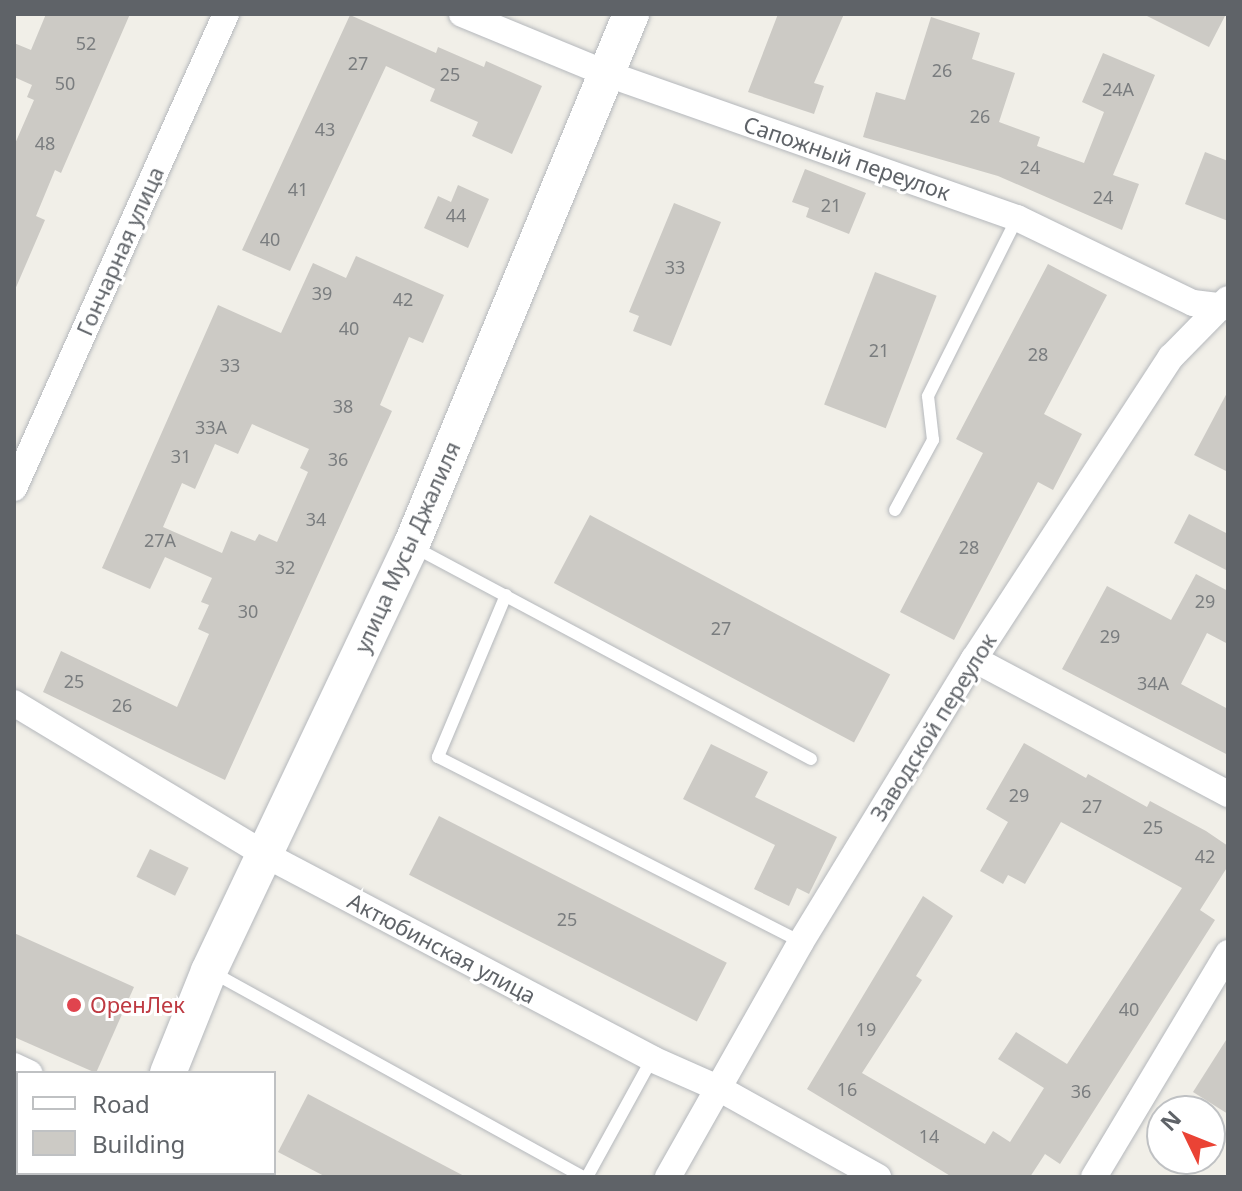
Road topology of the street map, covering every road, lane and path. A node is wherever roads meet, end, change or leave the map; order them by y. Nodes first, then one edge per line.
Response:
1 (226, 14) edge
2 (462, 14) edge
3 (631, 14) edge
4 (605, 73) junction
5 (1017, 218) junction
6 (1193, 303) junction
7 (1227, 304) edge
8 (1171, 357) junction
9 (14, 488) edge
10 (895, 510) dead end
11 (411, 546) junction
12 (506, 595) junction
13 (974, 659) junction
14 (14, 703) edge
15 (811, 759) dead end
16 (1228, 794) edge
17 (264, 854) junction
18 (801, 942) junction
19 (1228, 953) edge
20 (209, 971) junction
21 (652, 1059) junction
22 (169, 1071) edge
23 (720, 1089) junction
24 (586, 1177) edge
25 (668, 1177) edge
26 (878, 1177) edge
27 (1094, 1177) edge

1 - 9 street, Гончарная улица
2 - 4 street, Сапожный переулок
3 - 4 street, улица Мусы Джалиля
4 - 5 street, Сапожный переулок
4 - 11 street, улица Мусы Джалиля
5 - 6 street, Сапожный переулок
5 - 10 lane
6 - 7 street, Сапожный переулок
6 - 8 street
7 - 8 street, Заводской переулок
8 - 13 street, Заводской переулок
11 - 12 lane
11 - 17 street, улица Мусы Джалиля
12 - 15 lane
12 - 18 lane
13 - 16 street
13 - 18 street, Заводской переулок
14 - 17 street, Актюбинская улица
17 - 20 street, улица Мусы Джалиля
17 - 21 street, Актюбинская улица
18 - 23 street, Заводской переулок
19 - 27 street
20 - 22 street, улица Мусы Джалиля
20 - 24 lane
21 - 23 street, Актюбинская улица
21 - 24 lane
23 - 25 street, Заводской переулок
23 - 26 street, Актюбинская улица

